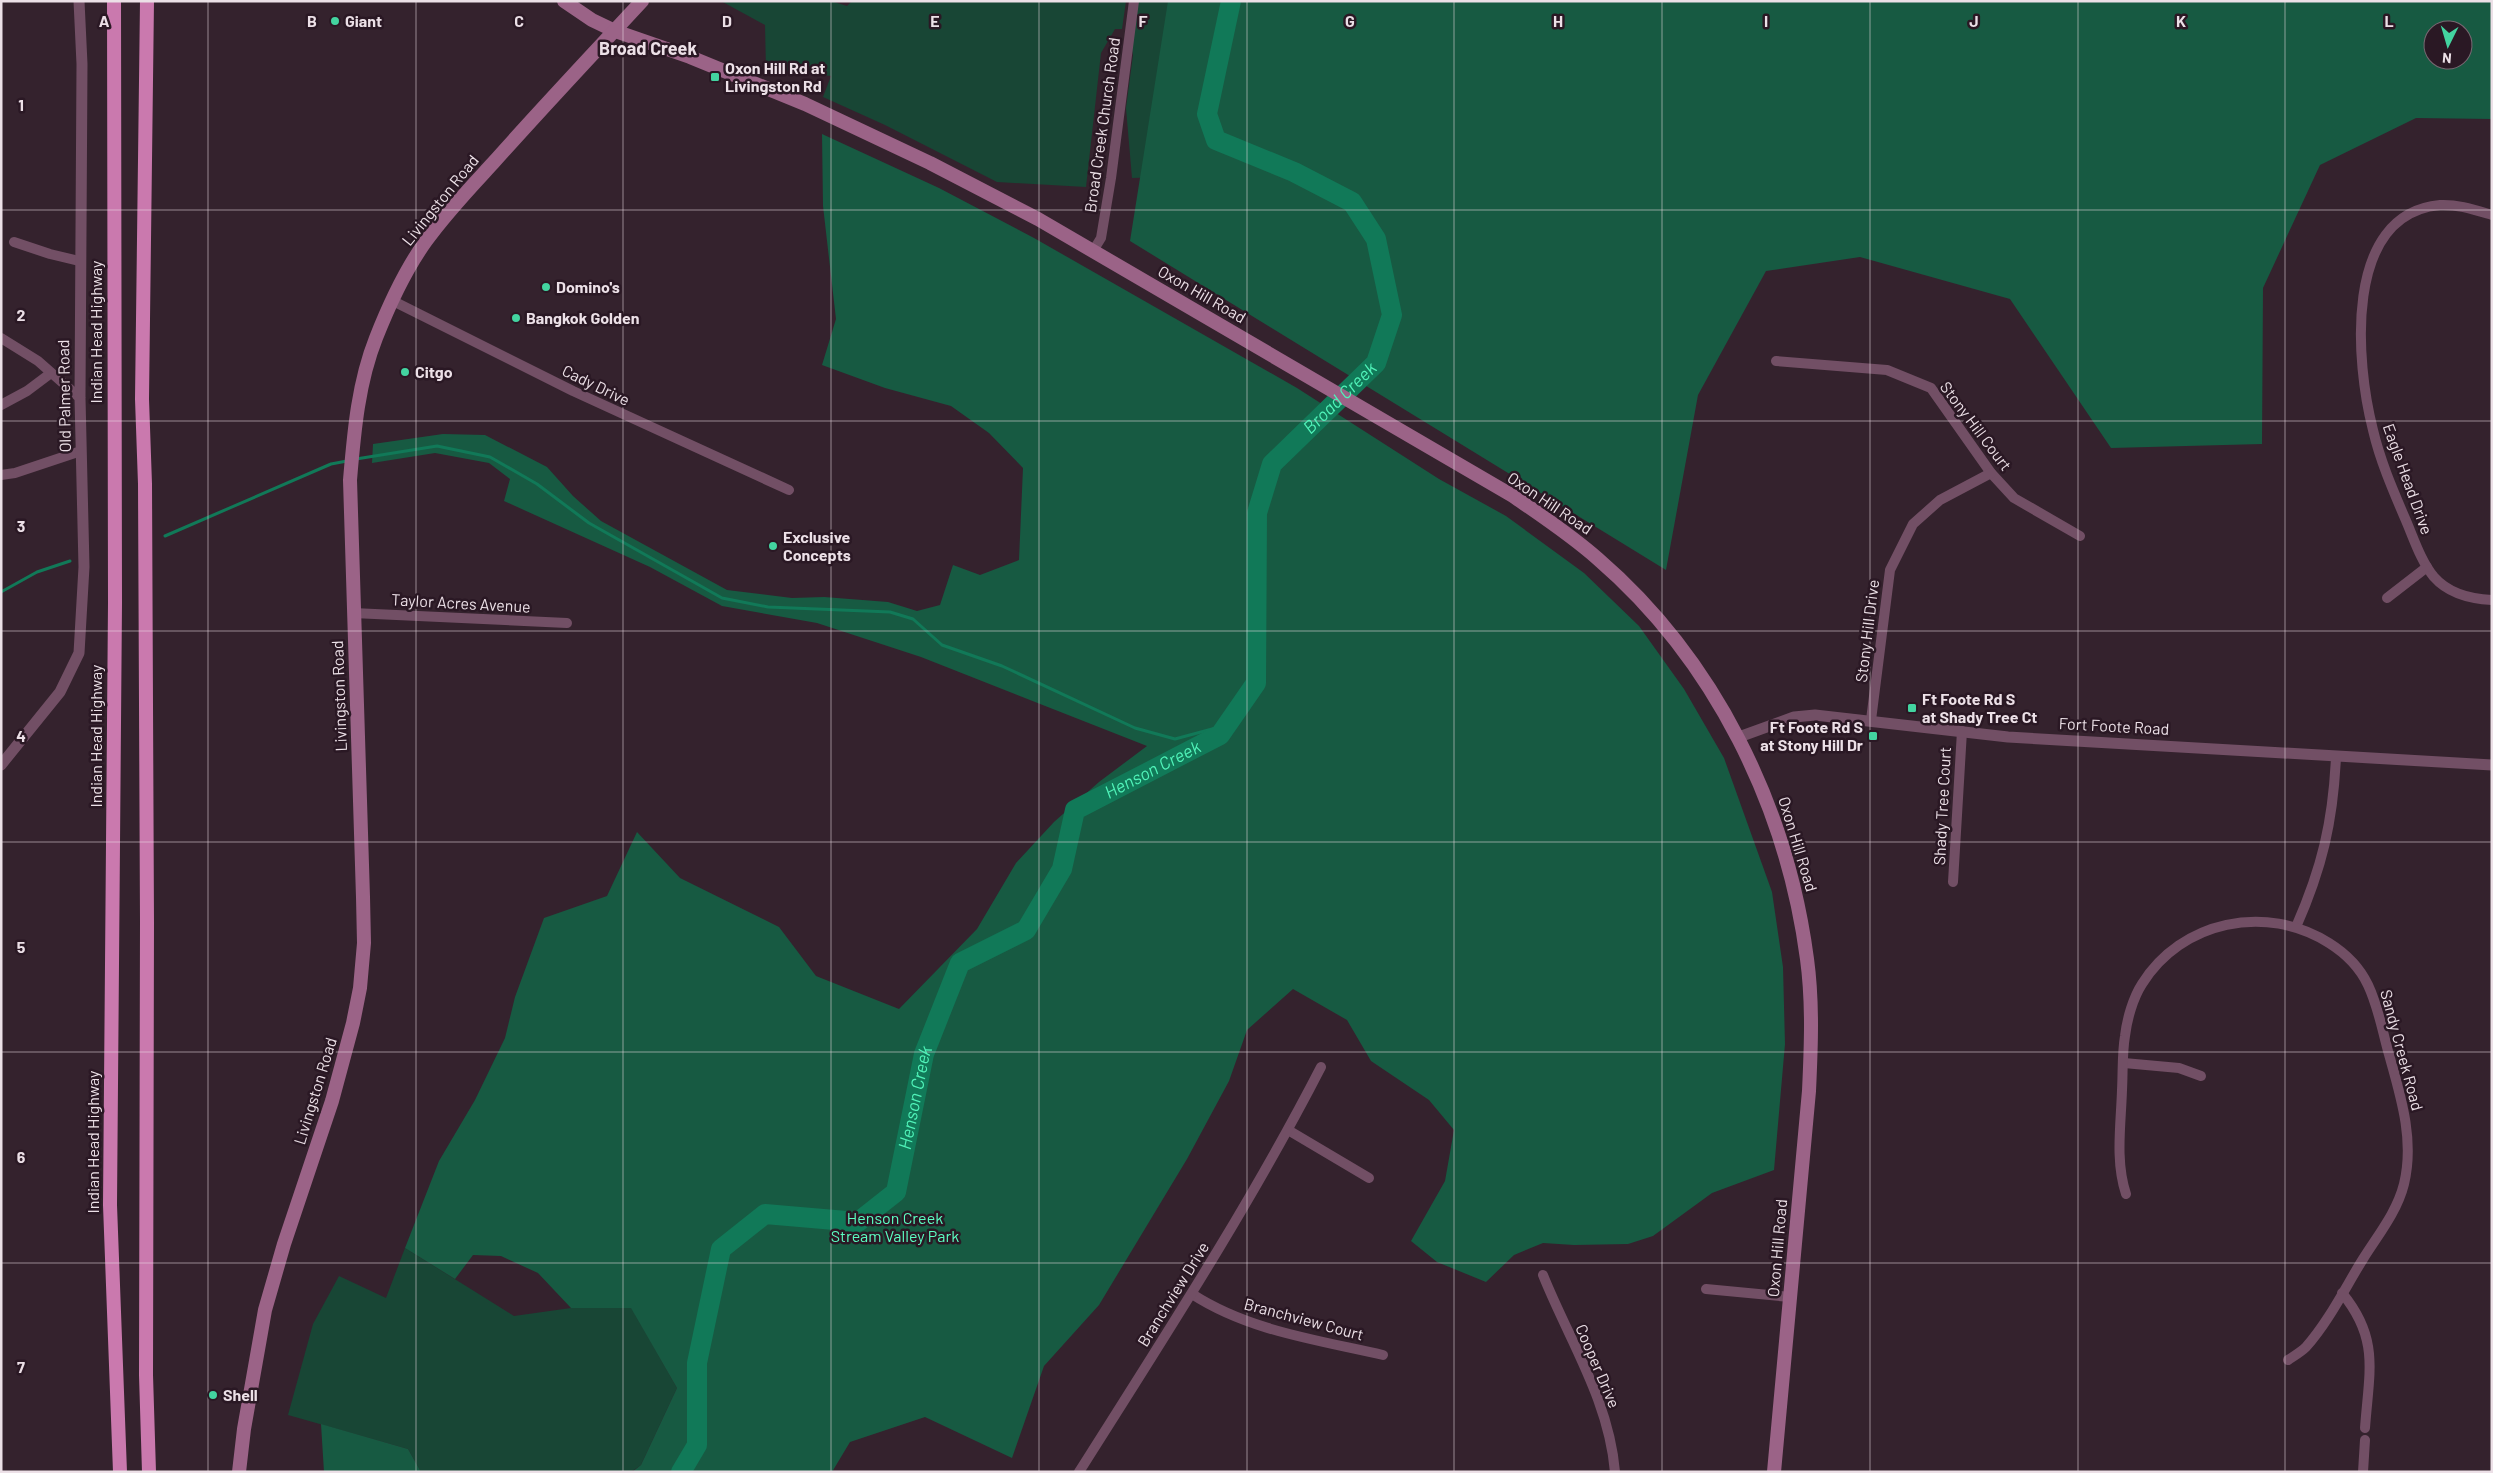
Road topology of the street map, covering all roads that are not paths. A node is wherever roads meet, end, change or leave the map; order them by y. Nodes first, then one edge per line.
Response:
1 (79, 1) edge
2 (114, 1) edge
3 (147, 1) edge
4 (564, 1) edge
5 (642, 1) edge
6 (1134, 1) edge
7 (615, 31) junction
8 (2492, 215) edge
9 (14, 242) dead end
10 (1093, 251) junction
11 (79, 261) junction
12 (392, 302) junction
13 (1, 338) edge
14 (1776, 361) dead end
15 (51, 373) junction
16 (80, 398) junction
17 (1, 405) edge
18 (81, 452) junction
19 (1991, 473) junction
20 (1, 475) edge
21 (789, 490) dead end
22 (2080, 536) dead end
23 (2427, 567) junction
24 (2387, 598) dead end
25 (2492, 600) edge
26 (354, 613) junction
27 (567, 623) dead end
28 (1871, 720) junction
29 (1962, 731) junction
30 (1740, 737) junction
31 (2336, 758) junction
32 (1, 765) edge
33 (2492, 765) edge
34 (1953, 882) dead end
35 (2296, 927) junction
36 (2124, 1063) junction
37 (1321, 1067) dead end
38 (2201, 1076) dead end
39 (1288, 1130) junction
40 (1369, 1178) dead end
41 (2126, 1194) dead end
42 (1543, 1275) dead end
43 (1706, 1289) dead end
44 (2342, 1293) junction
45 (1192, 1294) junction
46 (1790, 1298) junction
47 (1383, 1355) dead end
48 (2288, 1360) dead end
49 (2365, 1428) dead end
50 (2365, 1440) dead end
51 (120, 1472) edge
52 (149, 1472) edge
53 (239, 1472) edge
54 (1079, 1472) edge
55 (1615, 1472) edge
56 (1774, 1472) edge
57 (2363, 1472) edge

1 - 11 street, Old Palmer Road
2 - 51 highway, Indian Head Highway
3 - 52 highway
4 - 7 main road, Oxon Hill Road
5 - 7 main road, Livingston Road
6 - 10 street, Broad Creek Church Road
7 - 10 main road, Oxon Hill Road
7 - 12 main road, Livingston Road
8 - 23 street, Eagle Head Drive
9 - 11 street
10 - 30 main road, Oxon Hill Road
11 - 16 street, Old Palmer Road
12 - 21 street, Cady Drive
12 - 26 main road, Livingston Road
13 - 15 street
14 - 19 street, Stony Hill Court
15 - 16 street
15 - 17 street
16 - 18 street, Old Palmer Road
18 - 20 street
18 - 32 street, Old Palmer Road
19 - 22 street, Stony Hill Court
19 - 28 street, Stony Hill Drive
23 - 24 street
23 - 25 street, Eagle Head Drive
26 - 27 street, Taylor Acres Avenue
26 - 53 main road, Livingston Road
28 - 29 street, Fort Foote Road
28 - 30 street, Fort Foote Road
29 - 31 street, Fort Foote Road
29 - 34 street, Shady Tree Court
30 - 46 main road, Oxon Hill Road
31 - 33 street, Fort Foote Road
31 - 35 street
35 - 36 street, Sandy Creek Road
35 - 44 street, Sandy Creek Road
36 - 38 street
36 - 41 street, Sandy Creek Road
37 - 39 street, Branchview Drive
39 - 40 street
39 - 45 street, Branchview Drive
42 - 55 street, Cooper Drive
43 - 46 street
44 - 48 street, Sandy Creek Road
44 - 49 street
45 - 47 street, Branchview Court
45 - 54 street, Branchview Drive
46 - 56 main road, Oxon Hill Road
50 - 57 street

